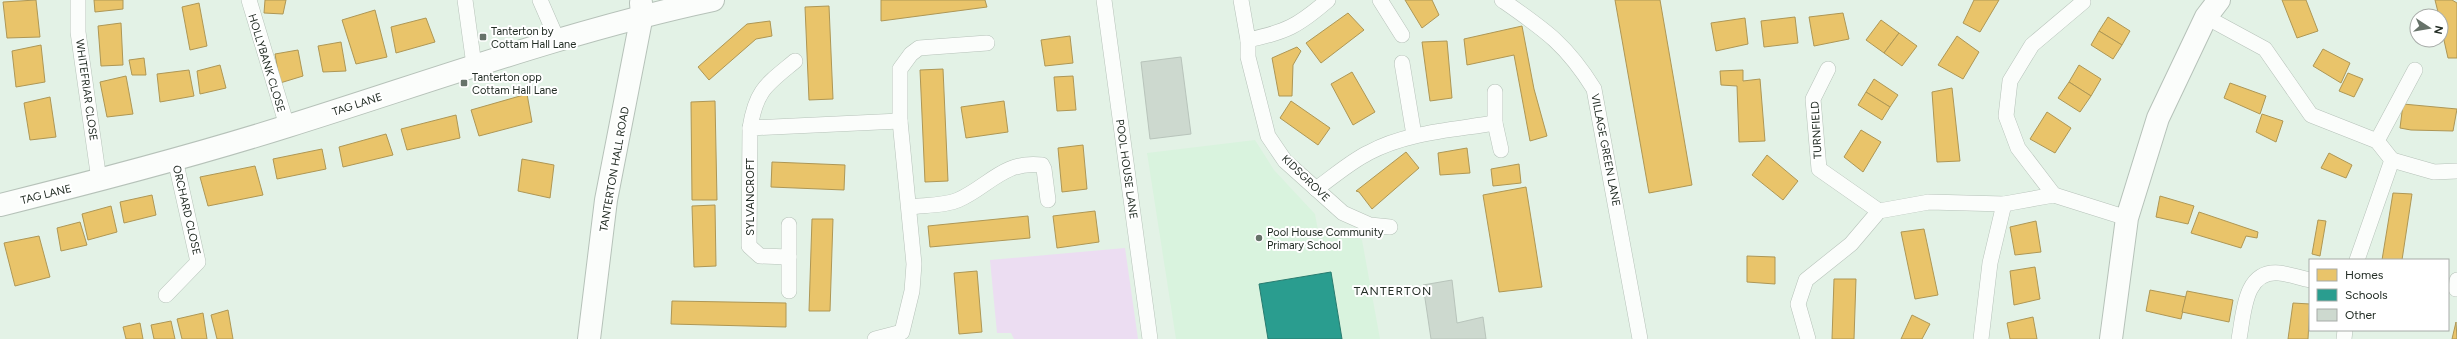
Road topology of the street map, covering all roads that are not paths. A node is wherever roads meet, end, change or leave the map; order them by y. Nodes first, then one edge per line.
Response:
1 (78, 0) edge
2 (249, 0) edge
3 (465, 0) edge
4 (540, 0) edge
5 (713, 0) edge
6 (1104, 0) edge
7 (1241, 0) edge
8 (1328, 0) edge
9 (1380, 0) edge
10 (1502, 0) edge
11 (2219, 0) edge
12 (2083, 2) dead end
13 (642, 8) edge
14 (2206, 17) junction
15 (1402, 35) dead end
16 (557, 39) junction
17 (1248, 40) junction
18 (988, 43) dead end
19 (795, 61) dead end
20 (1402, 63) dead end
21 (474, 66) junction
22 (1828, 69) dead end
23 (2415, 70) dead end
24 (1495, 92) dead end
25 (900, 121) junction
26 (1495, 123) junction
27 (287, 126) junction
28 (750, 128) junction
29 (1414, 135) junction
30 (2377, 141) junction
31 (1501, 150) dead end
32 (175, 159) junction
33 (2392, 160) junction
34 (2457, 171) edge
35 (99, 180) junction
36 (1316, 189) junction
37 (2054, 195) junction
38 (1048, 200) dead end
39 (2004, 204) junction
40 (0, 205) edge
41 (909, 207) junction
42 (1880, 211) junction
43 (2127, 218) junction
44 (789, 225) dead end
45 (1390, 227) dead end
46 (789, 257) junction
47 (2357, 259) edge
48 (2309, 280) edge
49 (789, 291) dead end
50 (166, 295) dead end
51 (905, 336) edge
52 (590, 339) edge
53 (875, 339) edge
54 (1150, 339) edge
55 (1640, 339) edge
56 (1808, 339) edge
57 (1981, 339) edge
58 (2111, 339) edge
59 (2239, 339) edge

1 - 35 street, WHITEFRIAR CLOSE
2 - 27 street, HOLLYBANK CLOSE
3 - 21 street
4 - 16 street
5 - 13 main road, TAG LANE
6 - 54 street, POOL HOUSE LANE
7 - 17 street, KIDSGROVE
8 - 17 street
9 - 15 street
10 - 55 street, VILLAGE GREEN LANE
11 - 14 main road
12 - 37 street
13 - 16 main road, TAG LANE
13 - 52 main road, TANTERTON HALL ROAD
14 - 30 street
14 - 43 main road
16 - 21 main road, TAG LANE
17 - 36 street, KIDSGROVE
18 - 25 street
19 - 28 street, SYLVANCROFT
20 - 29 street
21 - 27 main road, TAG LANE
22 - 42 street, TURNFIELD
23 - 30 street
24 - 26 street
25 - 28 street
25 - 41 street
26 - 29 street
26 - 31 street
27 - 32 main road, TAG LANE
28 - 46 street, SYLVANCROFT
29 - 36 street
30 - 33 street
32 - 35 main road, TAG LANE
32 - 50 street, ORCHARD CLOSE
33 - 34 street
33 - 47 street
35 - 40 main road, TAG LANE
36 - 45 street, KIDSGROVE
37 - 39 street
37 - 43 street
38 - 41 street
39 - 42 street
39 - 57 street
41 - 51 street
42 - 56 street
43 - 58 main road
44 - 46 street
46 - 49 street
48 - 59 street
51 - 53 street

